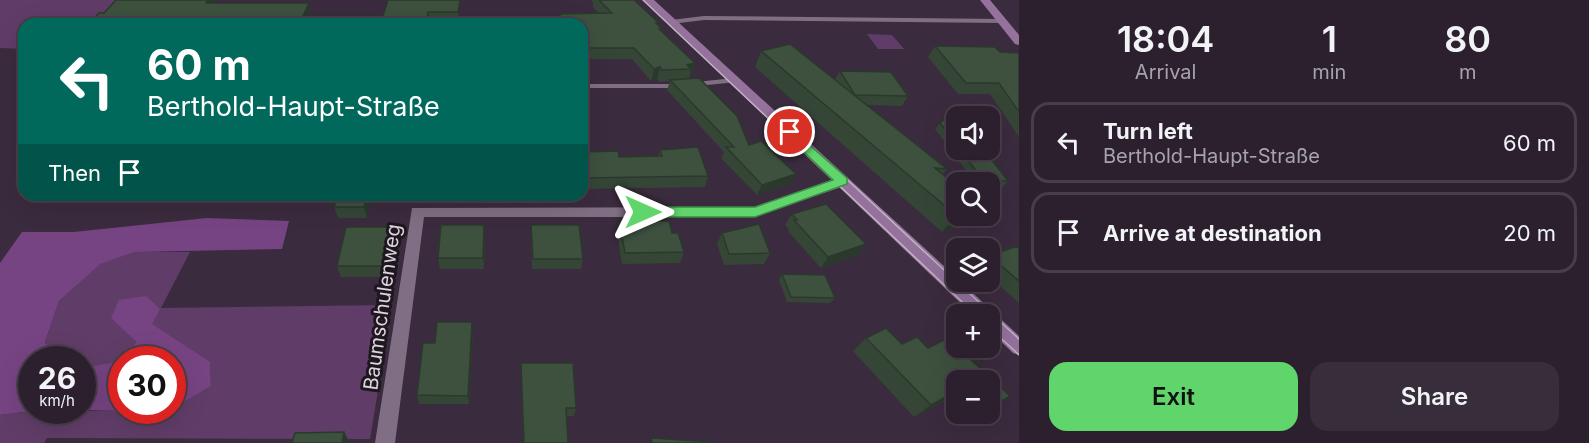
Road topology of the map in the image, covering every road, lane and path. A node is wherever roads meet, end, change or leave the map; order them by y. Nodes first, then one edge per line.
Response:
1 (648, 0) edge
2 (985, 0) edge
3 (671, 21) junction
4 (1002, 21) junction
5 (1019, 42) edge
6 (734, 80) junction
7 (588, 86) edge
8 (842, 181) junction
9 (973, 304) edge
10 (1000, 329) edge
11 (1019, 347) edge
12 (385, 443) edge

1 - 3 street
2 - 4 street
3 - 4 lane
3 - 6 street
4 - 5 street
6 - 7 lane
6 - 8 street
8 - 9 street
8 - 12 street, Baumschulenweg
10 - 11 street

